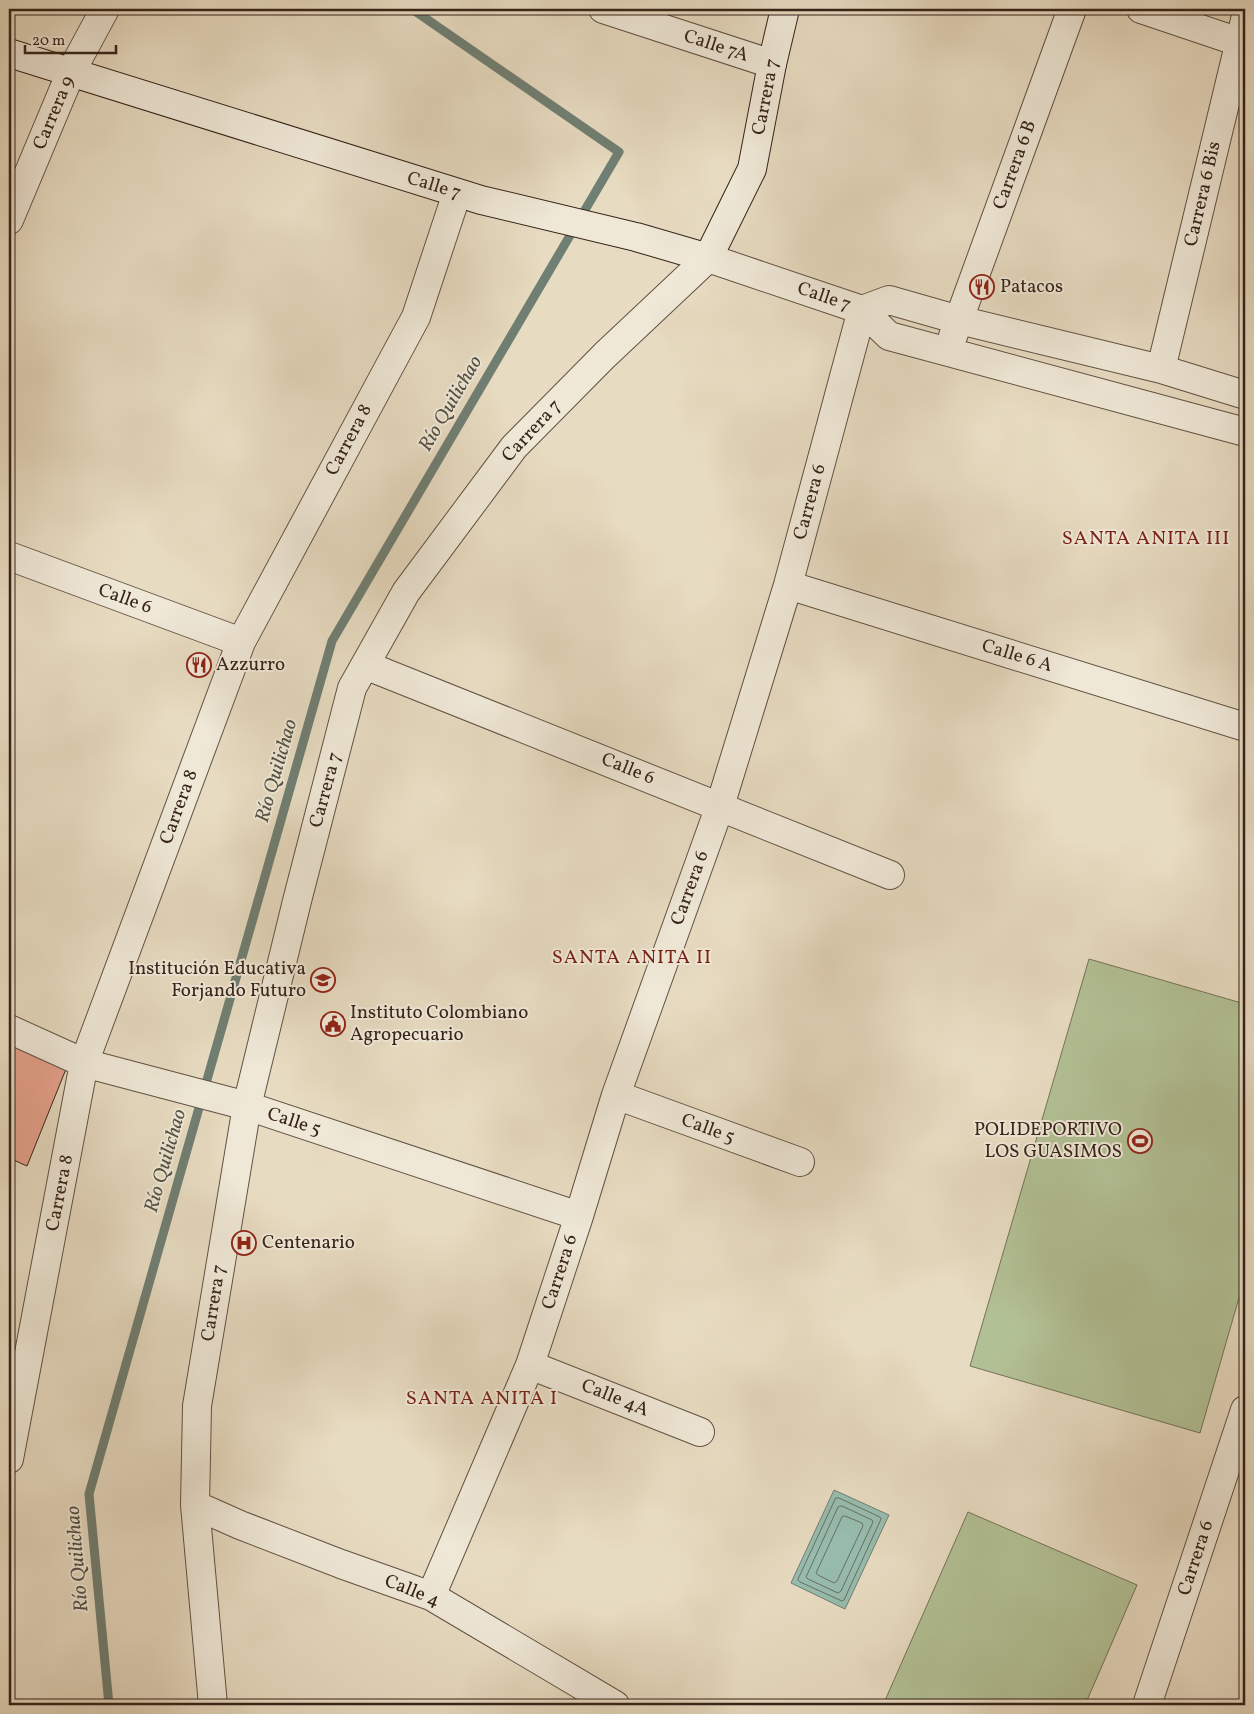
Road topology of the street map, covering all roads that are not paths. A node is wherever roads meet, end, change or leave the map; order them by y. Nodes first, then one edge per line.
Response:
1 (105, 9) edge
2 (603, 9) edge
3 (785, 9) edge
4 (1072, 9) edge
5 (1141, 9) edge
6 (1243, 35) edge
7 (9, 53) edge
8 (772, 64) junction
9 (71, 72) junction
10 (469, 196) junction
11 (9, 220) edge
12 (708, 258) junction
13 (862, 310) junction
14 (959, 320) junction
15 (947, 352) junction
16 (1161, 369) junction
17 (1245, 395) edge
18 (1245, 432) edge
19 (9, 556) edge
20 (788, 585) junction
21 (241, 642) junction
22 (365, 665) junction
23 (1245, 727) edge
24 (720, 806) junction
25 (890, 875) dead end
26 (9, 1029) edge
27 (95, 1066) junction
28 (616, 1095) junction
29 (237, 1103) junction
30 (800, 1162) dead end
31 (579, 1216) junction
32 (530, 1365) junction
33 (1245, 1410) edge
34 (700, 1432) dead end
35 (9, 1459) edge
36 (195, 1505) junction
37 (431, 1596) junction
38 (213, 1705) edge
39 (614, 1705) edge
40 (1147, 1705) edge

1 - 9 street, Carrera 9
2 - 8 street, Calle 7A
3 - 8 street, Carrera 7
4 - 14 street, Carrera 6 B
5 - 6 street
6 - 16 street, Carrera 6 Bis
7 - 9 street, Calle 7
8 - 12 street, Carrera 7
9 - 10 street, Calle 7
9 - 11 street, Carrera 9
10 - 12 street, Calle 7
10 - 21 street, Carrera 8
12 - 13 street, Calle 7
12 - 22 street, Carrera 7
13 - 14 street, Calle 7
13 - 15 street, Calle 7
13 - 20 street, Carrera 6
14 - 15 street, Carrera 6 B
14 - 16 street, Calle 7
15 - 18 street, Calle 7
16 - 17 street, Calle 7
19 - 21 street, Calle 6
20 - 23 street, Calle 6 A
20 - 24 street, Carrera 6
21 - 27 street, Carrera 8
22 - 24 street, Calle 6
22 - 29 street, Carrera 7
24 - 25 street, Calle 6
24 - 28 street, Carrera 6
26 - 27 street, Calle 5
27 - 29 street, Calle 5
27 - 35 street, Carrera 8
28 - 30 street, Calle 5
28 - 31 street, Carrera 6
29 - 31 street, Calle 5
29 - 36 street, Carrera 7
31 - 32 street, Carrera 6
32 - 34 street, Calle 4A
32 - 37 street, Carrera 6
33 - 40 street, Carrera 6
36 - 37 street, Calle 4
36 - 38 street, Carrera 7
37 - 39 street, Calle 4

